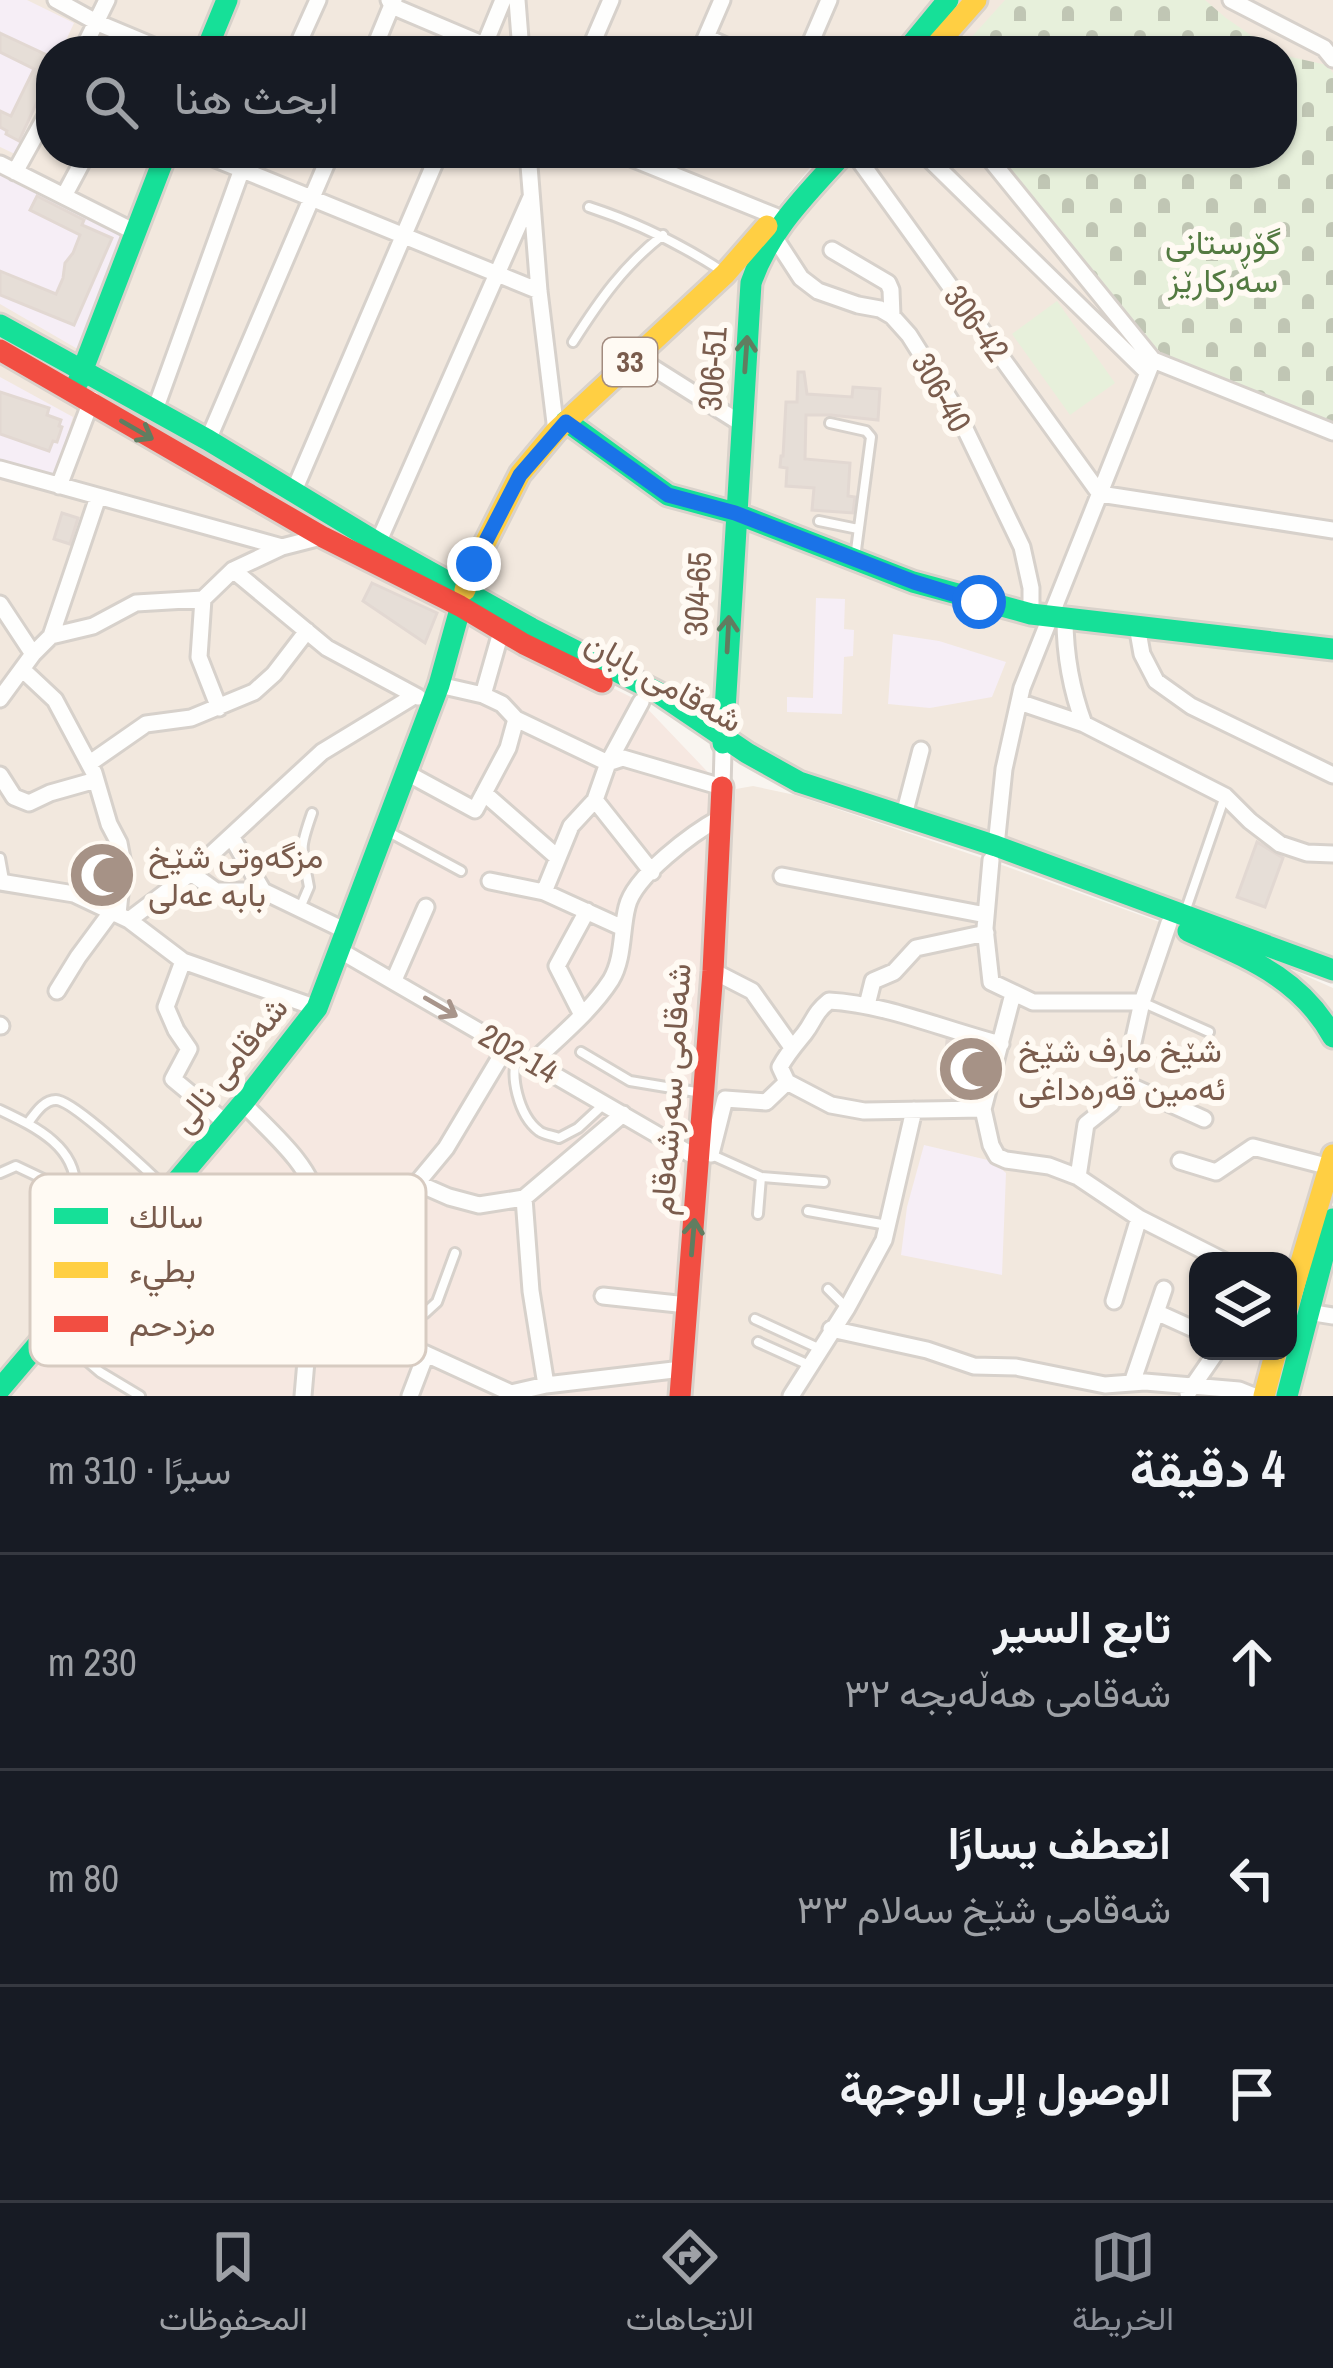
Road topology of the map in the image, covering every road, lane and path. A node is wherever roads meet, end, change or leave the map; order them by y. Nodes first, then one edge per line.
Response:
1 (56, 0) edge
2 (107, 0) edge
3 (227, 0) edge
4 (318, 0) edge
5 (503, 0) edge
6 (517, 0) edge
7 (611, 0) edge
8 (722, 0) edge
9 (829, 0) edge
10 (948, 0) edge
11 (976, 0) edge
12 (1231, 0) edge
13 (392, 2) edge
14 (98, 22) junction
15 (90, 36) edge
16 (123, 36) edge
17 (212, 36) edge
18 (302, 36) edge
19 (379, 36) edge
20 (459, 36) edge
21 (488, 36) edge
22 (519, 36) edge
23 (595, 36) edge
24 (706, 36) edge
25 (813, 36) edge
26 (918, 36) edge
27 (944, 36) edge
28 (1330, 49) edge
29 (36, 128) edge
30 (8, 168) edge
31 (79, 168) edge
32 (160, 168) edge
33 (324, 168) edge
34 (433, 168) edge
35 (529, 168) edge
36 (668, 168) edge
37 (818, 168) edge
38 (865, 168) edge
39 (939, 168) edge
40 (997, 168) edge
41 (242, 169) joint
42 (64, 196) junction
43 (531, 197) junction
44 (311, 199) junction
45 (589, 207) dead end
46 (774, 225) junction
47 (135, 232) junction
48 (663, 235) junction
49 (404, 238) junction
50 (832, 250) dead end
51 (498, 274) junction
52 (717, 282) junction
53 (538, 291) junction
54 (749, 303) junction
55 (892, 316) junction
56 (0, 325) edge
57 (573, 342) dead end
58 (0, 350) edge
59 (636, 357) junction
60 (1150, 366) junction
61 (91, 375) junction
62 (81, 398) junction
63 (155, 410) junction
64 (830, 423) dead end
65 (742, 424) junction
66 (561, 426) junction
67 (1333, 432) edge
68 (208, 440) junction
69 (0, 469) edge
70 (59, 486) junction
71 (293, 493) junction
72 (1100, 494) junction
73 (98, 497) junction
74 (735, 513) junction
75 (819, 521) dead end
76 (857, 529) junction
77 (1333, 530) edge
78 (323, 537) junction
79 (378, 543) junction
80 (282, 547) junction
81 (855, 560) junction
82 (233, 570) junction
83 (463, 598) junction
84 (203, 599) junction
85 (0, 604) edge
86 (1049, 616) junction
87 (1137, 626) junction
88 (307, 631) junction
89 (501, 632) junction
90 (51, 636) junction
91 (1333, 649) edge
92 (33, 654) junction
93 (23, 670) junction
94 (428, 694) junction
95 (483, 695) junction
96 (0, 699) edge
97 (641, 701) junction
98 (1019, 702) junction
99 (220, 707) junction
100 (516, 719) junction
101 (1084, 724) junction
102 (723, 743) junction
103 (921, 751) dead end
104 (90, 763) junction
105 (608, 763) junction
106 (405, 772) junction
107 (0, 775) edge
108 (1333, 775) edge
109 (96, 780) junction
110 (722, 787) junction
111 (484, 793) junction
112 (1225, 796) junction
113 (595, 800) junction
114 (312, 813) dead end
115 (904, 815) junction
116 (720, 818) junction
117 (384, 829) junction
118 (231, 836) junction
119 (1333, 854) edge
120 (557, 856) junction
121 (0, 858) edge
122 (992, 863) junction
123 (461, 871) dead end
124 (652, 872) junction
125 (191, 873) junction
126 (782, 876) dead end
127 (490, 881) dead end
128 (1, 884) edge
129 (263, 891) junction
130 (544, 892) junction
131 (426, 907) dead end
132 (299, 910) junction
133 (587, 911) junction
134 (120, 915) junction
135 (986, 915) junction
136 (1180, 923) junction
137 (623, 928) junction
138 (986, 933) junction
139 (342, 940) junction
140 (183, 961) junction
141 (1333, 970) edge
142 (712, 971) junction
143 (394, 980) junction
144 (1333, 987) edge
145 (57, 991) dead end
146 (1013, 994) junction
147 (1142, 1002) junction
148 (867, 1005) junction
149 (316, 1008) junction
150 (583, 1015) junction
151 (1209, 1032) dead end
152 (1333, 1037) edge
153 (1001, 1044) junction
154 (791, 1046) junction
155 (581, 1052) dead end
156 (520, 1054) junction
157 (787, 1082) junction
158 (1124, 1084) junction
159 (704, 1094) junction
160 (243, 1103) junction
161 (605, 1103) junction
162 (983, 1109) junction
163 (0, 1110) edge
164 (914, 1110) junction
165 (623, 1114) junction
166 (1204, 1119) dead end
167 (226, 1123) junction
168 (28, 1124) junction
169 (703, 1154) junction
170 (1180, 1161) dead end
171 (1331, 1161) edge
172 (0, 1172) edge
173 (33, 1174) edge
174 (76, 1174) edge
175 (151, 1174) edge
176 (183, 1174) edge
177 (308, 1174) edge
178 (424, 1174) edge
179 (761, 1177) junction
180 (1078, 1177) junction
181 (824, 1182) dead end
182 (426, 1187) edge
183 (524, 1198) junction
184 (808, 1210) dead end
185 (758, 1214) dead end
186 (1139, 1218) junction
187 (889, 1225) junction
188 (1332, 1225) edge
189 (1206, 1252) edge
190 (454, 1253) dead end
191 (1297, 1266) edge
192 (828, 1289) dead end
193 (1164, 1289) dead end
194 (603, 1296) dead end
195 (1114, 1301) dead end
196 (687, 1305) junction
197 (847, 1308) junction
198 (1298, 1309) edge
199 (426, 1312) edge
200 (1156, 1312) junction
201 (1333, 1316) edge
202 (755, 1319) dead end
203 (1189, 1326) edge
204 (831, 1329) junction
205 (758, 1342) dead end
206 (819, 1348) junction
207 (30, 1354) edge
208 (426, 1354) edge
209 (1210, 1360) edge
210 (1274, 1360) edge
211 (93, 1366) edge
212 (306, 1366) edge
213 (421, 1366) edge
214 (810, 1366) junction
215 (682, 1369) junction
216 (1132, 1383) junction
217 (546, 1385) junction
218 (0, 1389) edge
219 (1106, 1390) edge
220 (1189, 1391) edge
221 (140, 1396) edge
222 (303, 1396) edge
223 (410, 1396) edge
224 (680, 1396) edge
225 (791, 1396) edge
226 (1254, 1396) edge
227 (1264, 1396) edge
228 (1290, 1396) edge

1 - 14 street
2 - 14 street
3 - 17 main road
4 - 18 street
5 - 21 street
6 - 22 street
7 - 23 street
8 - 24 street
9 - 25 street
10 - 26 main road
11 - 27 main road
12 - 28 street
13 - 19 street
13 - 20 street
14 - 15 street
14 - 16 street
29 - 30 street
30 - 42 street
31 - 42 street
32 - 47 main road
33 - 44 street
34 - 49 street
35 - 43 street
36 - 46 street
37 - 46 main road, 33
38 - 72 street, 306-42
39 - 60 street
40 - 60 street
41 - 44 street
41 - 63 street
42 - 47 street
43 - 51 street
43 - 53 street
44 - 49 street
44 - 68 street
45 - 48 lane
46 - 52 main road, 33
46 - 54 main road, 306-51
46 - 55 street, 306-40
47 - 61 main road
48 - 52 lane
48 - 57 lane
49 - 51 street
49 - 71 street
50 - 55 street
51 - 53 street
51 - 79 street
52 - 54 main road
52 - 59 main road, 33
53 - 66 street
65 -> 54 main road, 306-51
55 - 86 street, 306-40
56 - 61 main road
58 - 62 main road, شەقامی بابان
59 - 65 street
59 - 66 main road, 33
60 - 67 street
60 - 72 street
61 - 62 main road
61 - 63 main road
62 - 70 street
62 -> 78 main road, شەقامی بابان
63 - 68 main road
64 - 76 lane
65 - 74 main road, 306-51
66 - 74 main road
66 - 83 main road, 33
68 - 71 main road
69 - 70 street
70 - 73 street
71 - 79 main road
72 - 77 street
72 - 86 street
73 - 80 street
73 - 90 street
74 - 81 main road
102 -> 74 main road, 304-65
75 - 76 lane
76 - 81 lane
78 - 80 street
78 - 83 main road, شەقامی بابان
79 - 83 main road
80 - 82 street
81 - 86 main road
82 - 84 street
82 - 88 street
83 - 89 main road, شەقامی بابان
83 - 94 main road, شەقامی نالی
83 - 102 main road
84 - 90 street
84 - 99 street
85 - 92 street
86 - 87 main road
86 - 98 street
86 - 101 street, 306-40
87 - 91 main road
87 - 108 street
88 - 94 street
88 - 99 street
89 - 95 street
89 - 97 main road, شەقامی بابان
90 - 92 street
92 - 93 street
93 - 96 street
93 - 104 street
94 - 95 street
94 - 106 main road, شەقامی نالی
94 - 118 street
95 - 100 street
97 - 102 main road, شەقامی بابان
97 - 105 street
98 - 101 street
98 - 122 street
99 - 104 street
100 - 105 street
100 - 111 street
101 - 112 street
102 - 110 street
102 - 115 main road
102 - 122 main road, شەقامی بابان
103 - 115 street
104 - 109 street
105 - 110 street
105 - 113 street
106 - 111 street
106 - 117 main road, شەقامی نالی
107 - 109 street
109 - 134 street
110 - 116 main road, شەقامی سەرشەقام
111 - 120 street
112 - 119 street
112 - 136 lane
113 - 120 street
113 - 124 street
114 - 132 lane
115 - 122 main road
116 - 124 street
116 - 142 main road, شەقامی سەرشەقام
117 - 123 lane
117 - 139 main road, شەقامی نالی
118 - 125 street
118 - 129 street
120 - 130 street
121 - 128 lane
122 - 135 street
122 - 136 main road, شەقامی بابان
124 - 137 street
125 - 129 street
125 - 134 street
126 - 135 street
127 - 130 street
128 - 134 street
129 - 132 street, 202-14
130 - 133 street
131 - 143 street
132 - 139 street, 202-14
133 - 137 street
133 - 150 street
134 - 140 street
134 - 145 street
135 - 138 street
136 - 141 main road
136 - 144 main road, شەقامی بابان
136 - 147 street
136 - 152 main road
137 - 150 street
138 - 146 street
138 - 148 street
139 - 143 street, 202-14
139 - 149 main road, شەقامی نالی
140 - 149 street
140 - 167 street
142 - 154 street
142 - 159 main road, شەقامی سەرشەقام
143 -> 156 street, 202-14
146 - 147 street
146 - 153 street
147 - 151 lane
147 - 158 street
148 - 153 street
148 - 154 street
149 - 160 main road, شەقامی نالی
150 - 156 street
153 - 162 street
154 - 157 street
155 - 159 lane
156 - 161 street, 202-14
156 - 161 lane
156 - 178 street
157 - 164 street
157 - 169 street
158 - 166 street
158 - 180 street
159 - 169 main road, شەقامی سەرشەقام
160 - 167 main road, شەقامی نالی
160 - 177 street
161 - 165 street, 202-14
162 - 164 street
162 - 180 street
163 - 168 lane
164 - 187 street
165 - 169 street, 202-14
165 - 183 street
167 - 176 main road, شەقامی نالی
168 - 174 lane
168 - 175 lane
169 - 179 lane
196 -> 169 main road, شەقامی سەرشەقام
170 - 171 street
171 - 191 main road
172 - 173 lane
179 - 181 lane
179 - 185 lane
180 - 186 street
182 - 183 street
183 - 217 street
184 - 187 lane
186 - 189 street
186 - 195 street
187 - 197 street
188 - 198 main road
190 - 199 lane
192 - 197 lane
193 - 200 street
194 - 196 street
196 - 215 main road, شەقامی سەرشەقام
197 - 204 street
198 - 201 street
198 - 228 main road
200 - 203 street
200 - 216 street
202 - 206 lane
204 - 206 street
204 - 219 street
205 - 214 lane
206 - 214 street
207 - 218 main road, شەقامی نالی
208 - 217 street
209 - 220 street
210 - 227 main road
211 - 221 lane
212 - 222 street
213 - 223 street
214 - 225 street
215 - 217 street
215 - 224 main road, شەقامی سەرشەقام
216 - 219 street
216 - 220 street
220 - 226 street

